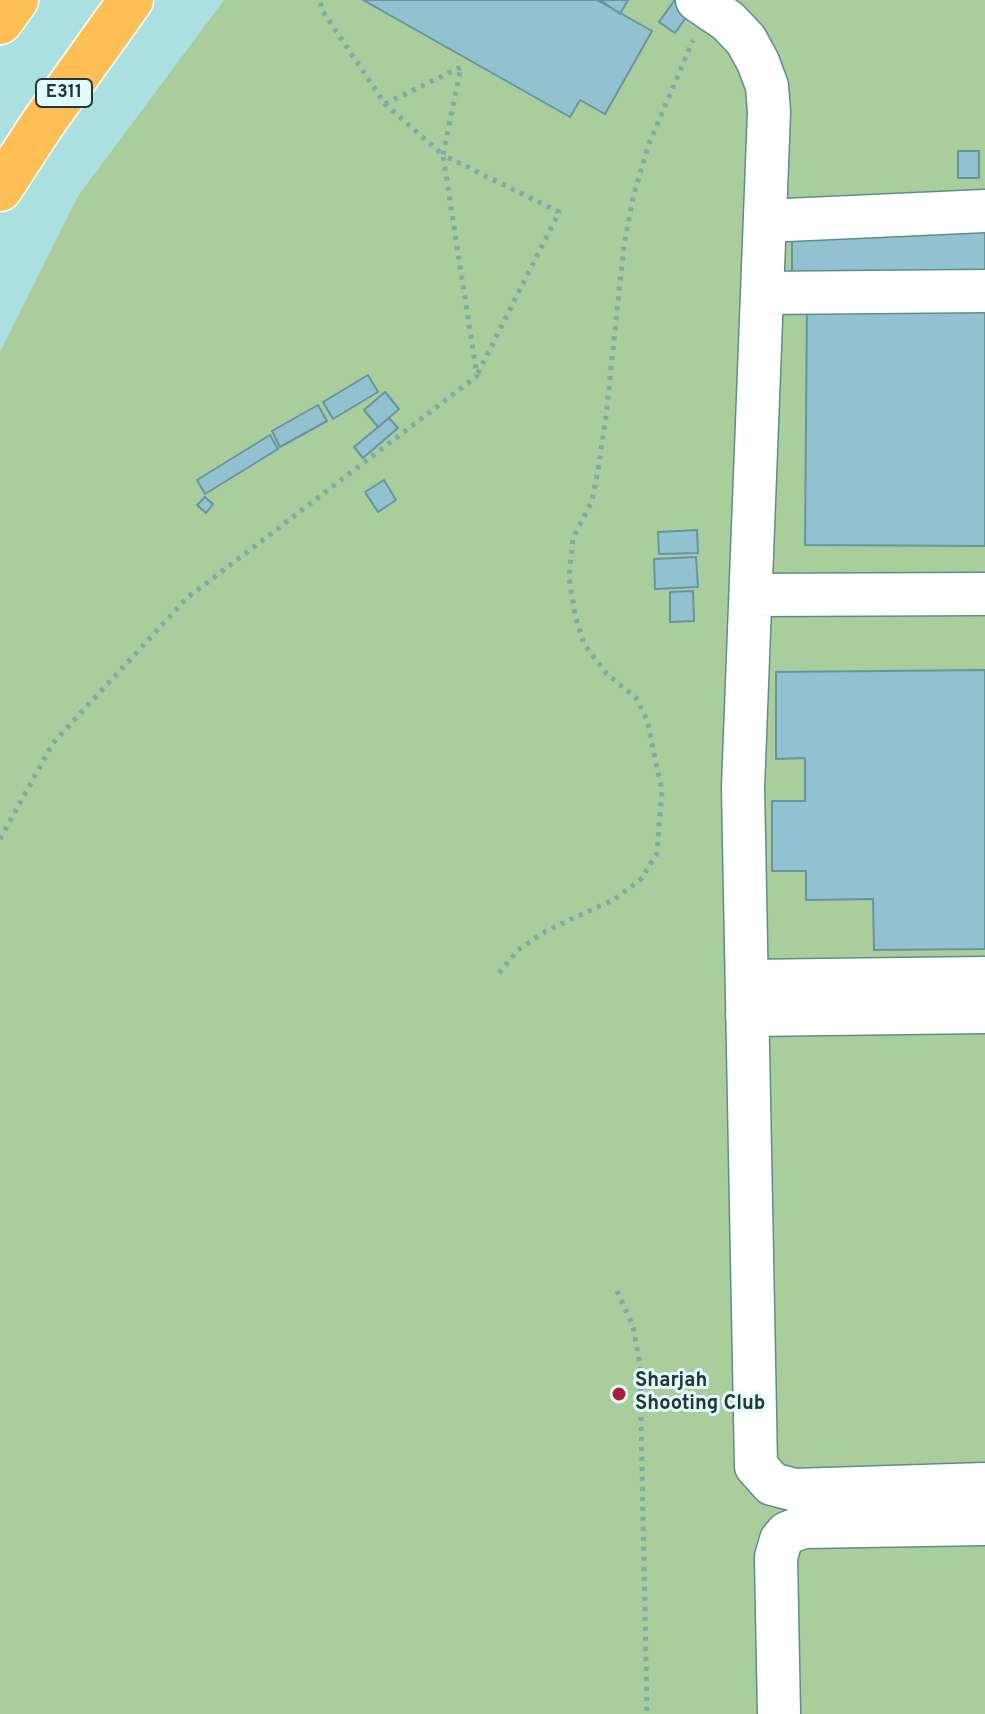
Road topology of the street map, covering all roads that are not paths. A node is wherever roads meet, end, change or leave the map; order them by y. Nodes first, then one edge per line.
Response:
1 (16, 0) edge
2 (131, 0) edge
3 (702, 3) edge
4 (0, 22) edge
5 (0, 189) edge
6 (985, 211) edge
7 (765, 221) junction
8 (985, 291) edge
9 (763, 293) junction
10 (985, 594) edge
11 (751, 595) junction
12 (985, 978) edge
13 (747, 998) junction
14 (985, 1012) edge
15 (985, 1484) edge
16 (985, 1524) edge
17 (779, 1714) edge

1 - 4 highway
2 - 5 highway, E311
3 - 7 lane
6 - 7 lane
7 - 9 lane
8 - 9 lane
9 - 11 lane
10 - 11 lane
11 - 13 lane
12 - 13 lane
13 - 14 lane
13 - 15 lane
16 - 17 lane

